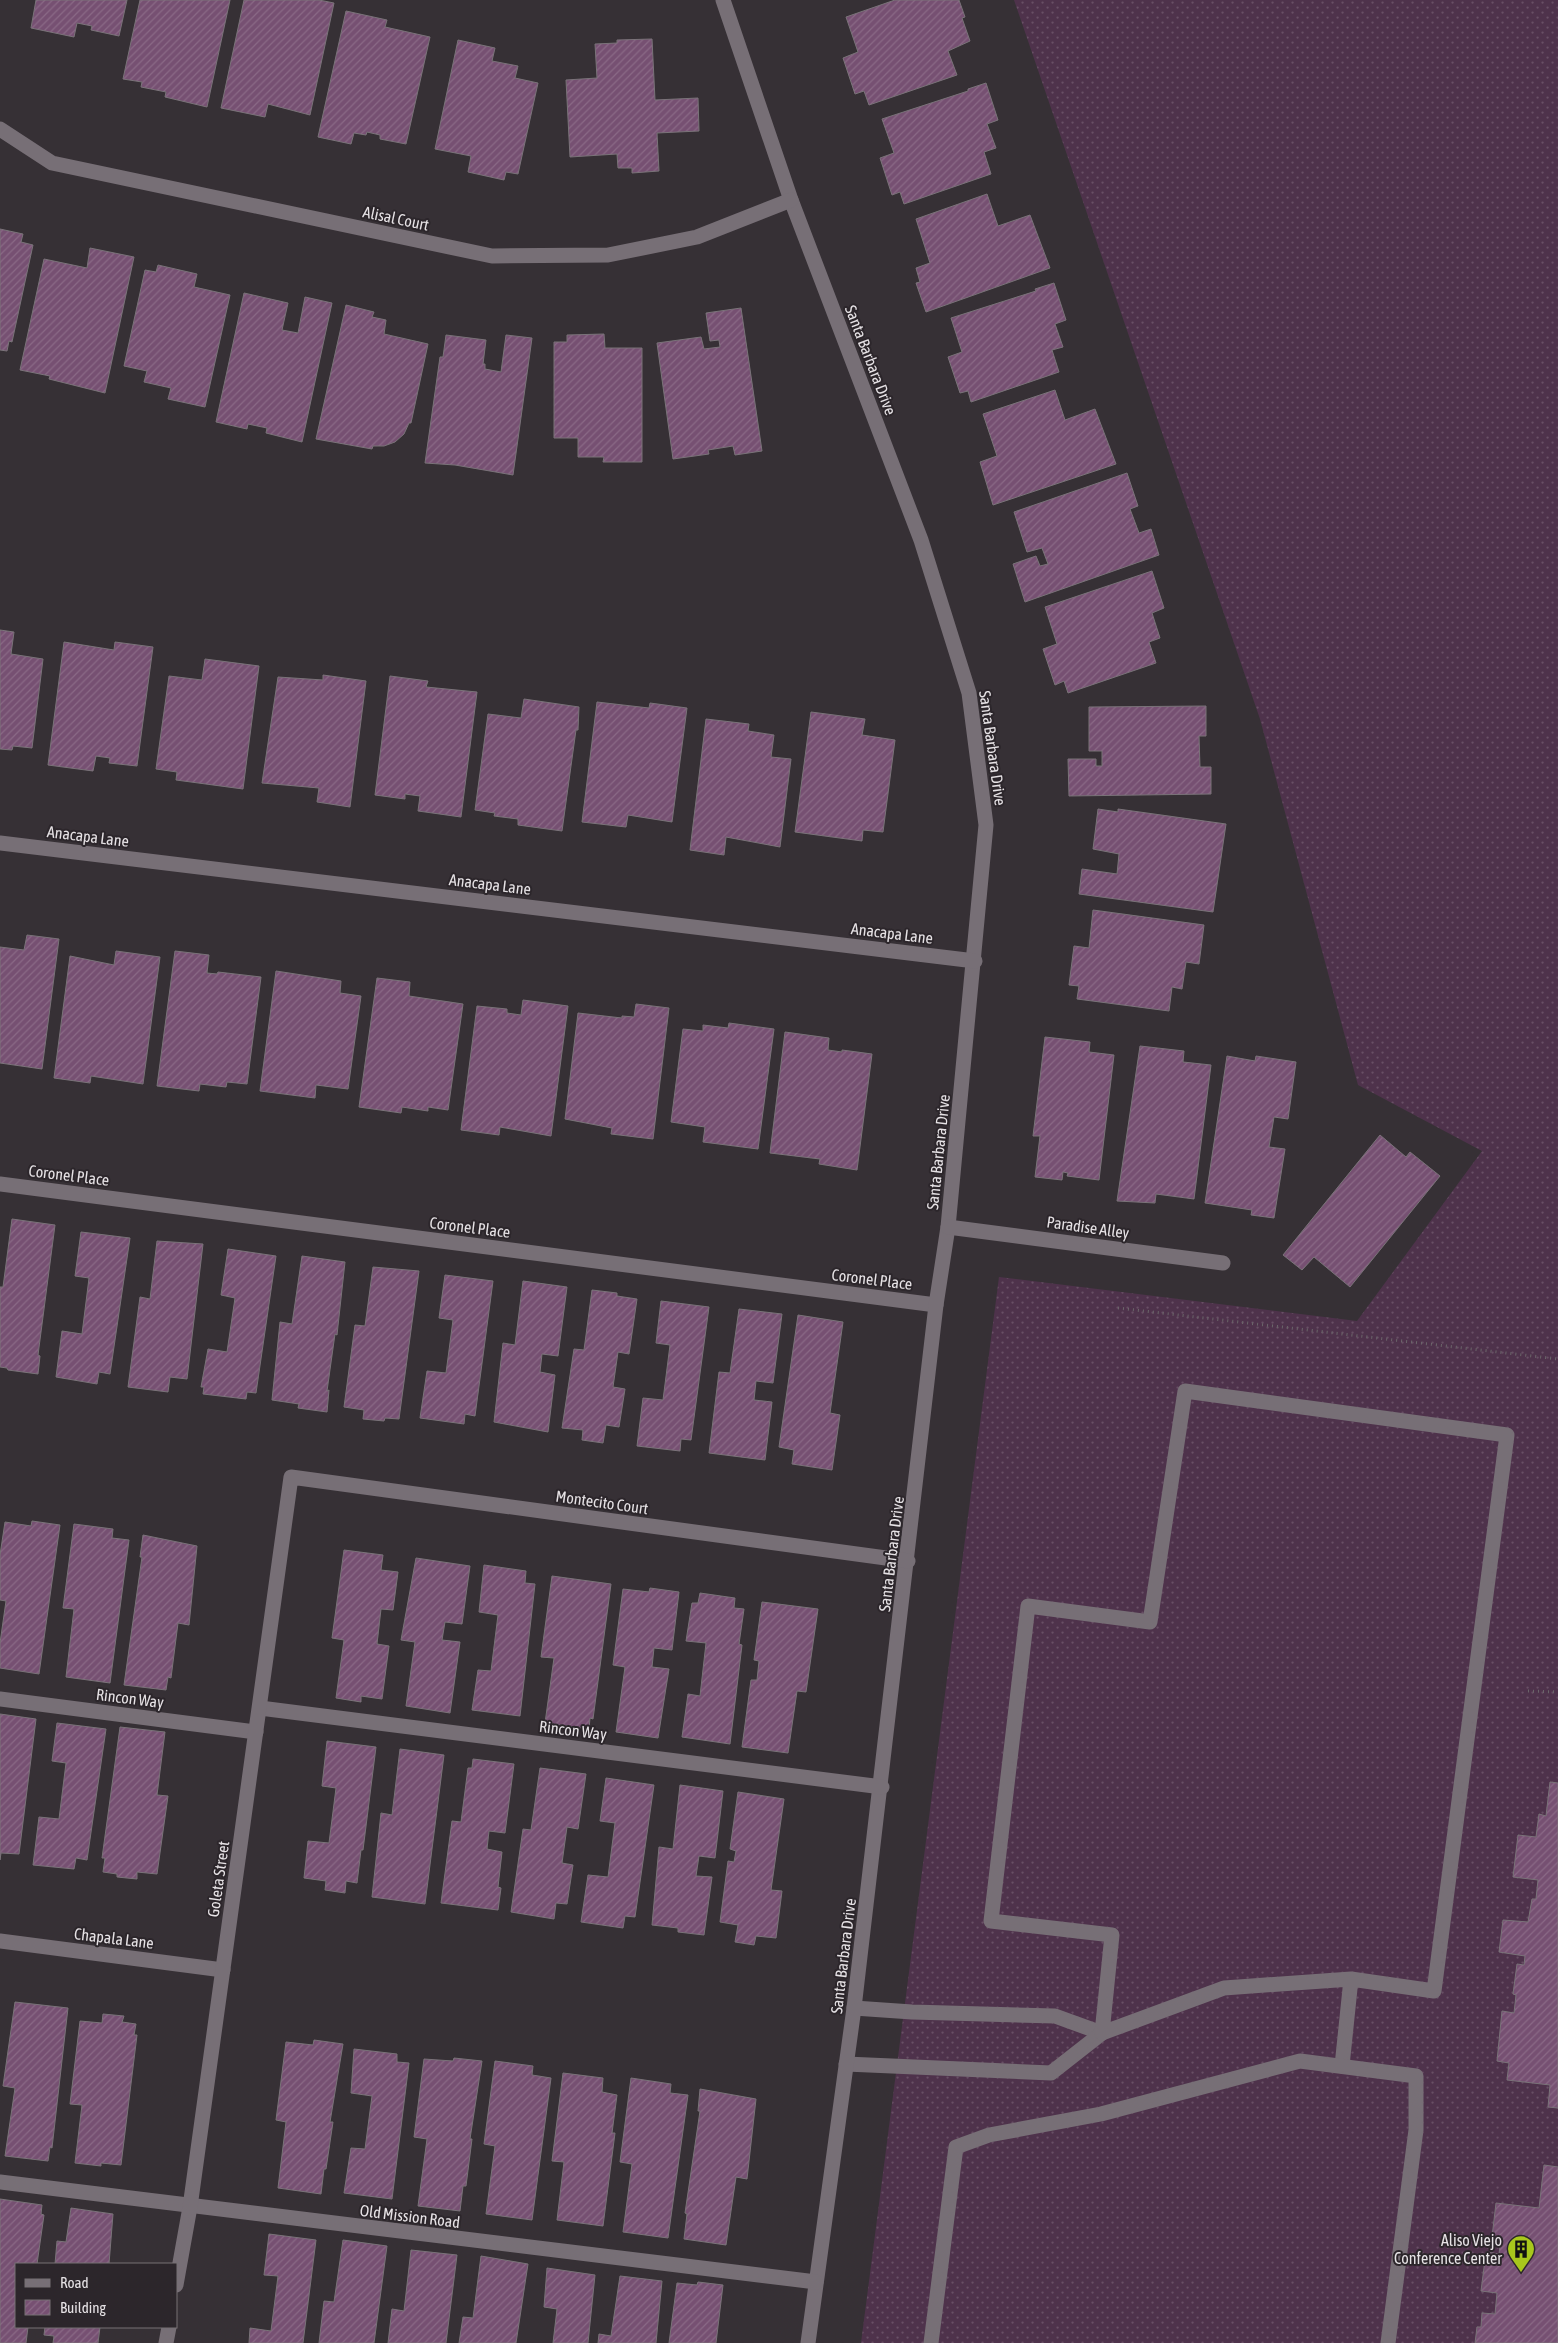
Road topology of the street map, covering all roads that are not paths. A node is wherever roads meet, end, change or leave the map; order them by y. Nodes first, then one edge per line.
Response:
1 (723, 0) edge
2 (0, 129) edge
3 (791, 200) junction
4 (0, 843) edge
5 (975, 961) junction
6 (0, 1184) edge
7 (948, 1227) junction
8 (1223, 1263) dead end
9 (936, 1304) junction
10 (291, 1477) joint
11 (908, 1561) junction
12 (0, 1699) edge
13 (260, 1708) junction
14 (256, 1732) junction
15 (882, 1787) junction
16 (0, 1941) edge
17 (223, 1970) junction
18 (1351, 1979) junction
19 (854, 2008) junction
20 (1102, 2033) junction
21 (846, 2064) junction
22 (1342, 2066) junction
23 (0, 2182) edge
24 (190, 2207) junction
25 (178, 2274) edge
26 (816, 2282) junction
27 (168, 2328) edge
28 (166, 2343) edge
29 (808, 2343) edge
30 (931, 2343) edge
31 (1388, 2343) edge

1 - 3 street, Santa Barbara Drive
2 - 3 street, Alisal Court
3 - 5 street, Santa Barbara Drive
4 - 5 street, Anacapa Lane
5 - 7 street, Santa Barbara Drive
6 - 9 street, Coronel Place
7 - 8 street, Paradise Alley
7 - 9 street, Santa Barbara Drive
9 - 11 street, Santa Barbara Drive
10 - 11 street, Montecito Court
10 - 13 street, Goleta Street
11 - 15 street, Santa Barbara Drive
12 - 14 street, Rincon Way
13 - 14 street, Goleta Street
13 - 15 street, Rincon Way
14 - 17 street, Goleta Street
15 - 19 street, Santa Barbara Drive
16 - 17 street, Chapala Lane
17 - 24 street, Goleta Street
18 - 20 street
18 - 20 street
18 - 22 street
19 - 20 street
19 - 21 street, Santa Barbara Drive
20 - 21 street
21 - 26 street, Santa Barbara Drive
22 - 30 street
22 - 31 street
23 - 24 street, Old Mission Road
24 - 25 street, Goleta Street
24 - 26 street, Old Mission Road
26 - 29 street, Santa Barbara Drive
27 - 28 street

